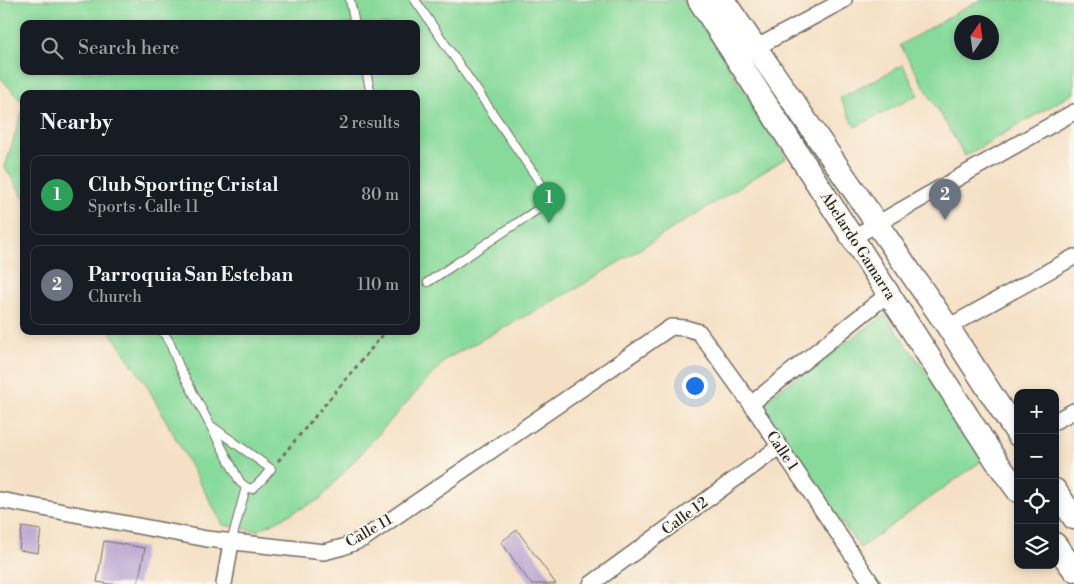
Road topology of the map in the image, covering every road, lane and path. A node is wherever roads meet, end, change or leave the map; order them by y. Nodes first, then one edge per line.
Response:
1 (350, 0) edge
2 (415, 0) edge
3 (699, 0) edge
4 (723, 0) edge
5 (844, 0) edge
6 (354, 20) edge
7 (756, 48) junction
8 (737, 58) junction
9 (367, 75) edge
10 (370, 90) edge
11 (1074, 112) edge
12 (877, 224) junction
13 (852, 238) junction
14 (1074, 257) edge
15 (428, 282) dead end
16 (888, 294) junction
17 (948, 327) junction
18 (685, 328) joint
19 (165, 335) edge
20 (383, 335) edge
21 (750, 404) junction
22 (1074, 411) edge
23 (1059, 419) edge
24 (210, 424) junction
25 (1017, 434) edge
26 (779, 448) junction
27 (271, 469) junction
28 (1014, 485) edge
29 (246, 487) junction
30 (1059, 496) edge
31 (0, 500) edge
32 (1074, 518) edge
33 (231, 542) junction
34 (1059, 549) edge
35 (1074, 570) edge
36 (593, 583) edge
37 (224, 584) edge
38 (872, 584) edge

1 - 6 lane
2 - 15 lane
3 - 8 street, Abelardo Gamarra
4 - 7 street, Abelardo Gamarra
5 - 7 street
7 - 8 street
7 - 12 street, Abelardo Gamarra
8 - 13 street, Abelardo Gamarra
9 - 10 lane
11 - 12 street
12 - 13 street
12 - 17 street, Abelardo Gamarra
13 - 16 street, Abelardo Gamarra
14 - 17 street
16 - 21 street
16 - 28 street, Abelardo Gamarra
17 - 25 street, Abelardo Gamarra
18 - 21 street, Calle 1
18 - 33 street, Calle 11
19 - 24 lane
20 - 27 path
21 - 26 street, Calle 1
22 - 23 street
24 - 27 lane
24 - 29 lane
26 - 36 street, Calle 12
26 - 38 street, Calle 1
27 - 29 lane
29 - 33 lane
30 - 32 street
31 - 33 street, Calle 11
33 - 37 street
34 - 35 street

